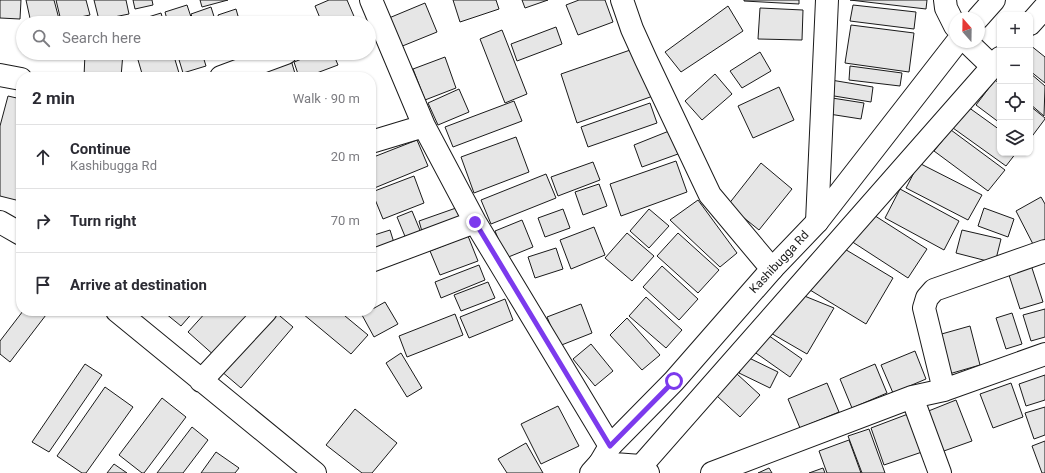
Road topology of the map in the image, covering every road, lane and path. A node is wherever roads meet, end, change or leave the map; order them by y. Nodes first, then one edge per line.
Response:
1 (622, 0) edge
2 (827, 0) edge
3 (945, 0) edge
4 (994, 0) edge
5 (1045, 7) edge
6 (983, 12) edge
7 (949, 14) edge
8 (1033, 21) edge
9 (376, 23) edge
10 (952, 48) edge
11 (976, 48) edge
12 (267, 60) edge
13 (996, 62) edge
14 (235, 72) edge
15 (0, 75) edge
16 (16, 77) edge
17 (424, 126) junction
18 (376, 140) edge
19 (0, 222) edge
20 (475, 222) junction
21 (817, 222) junction
22 (16, 231) edge
23 (1045, 251) edge
24 (376, 259) edge
25 (772, 269) junction
26 (123, 316) edge
27 (261, 316) edge
28 (1045, 354) edge
29 (201, 381) junction
30 (944, 390) junction
31 (912, 398) junction
32 (600, 461) edge
33 (641, 471) edge
34 (724, 471) edge
35 (315, 473) edge
36 (940, 473) edge

1 - 25 street
2 - 21 street
3 - 7 street
4 - 6 street
5 - 8 street
9 - 17 street
10 - 21 street, Kashibugga Rd
11 - 13 street
12 - 14 street
13 - 33 street
15 - 16 street
17 - 18 street
17 - 20 street
19 - 22 street
20 - 24 street
20 - 32 street
21 - 25 street, Kashibugga Rd
23 - 30 street
25 - 32 street, Kashibugga Rd
26 - 29 street
27 - 29 street
28 - 30 street
29 - 35 street
30 - 31 street
31 - 34 street
31 - 36 street
32 - 33 street

